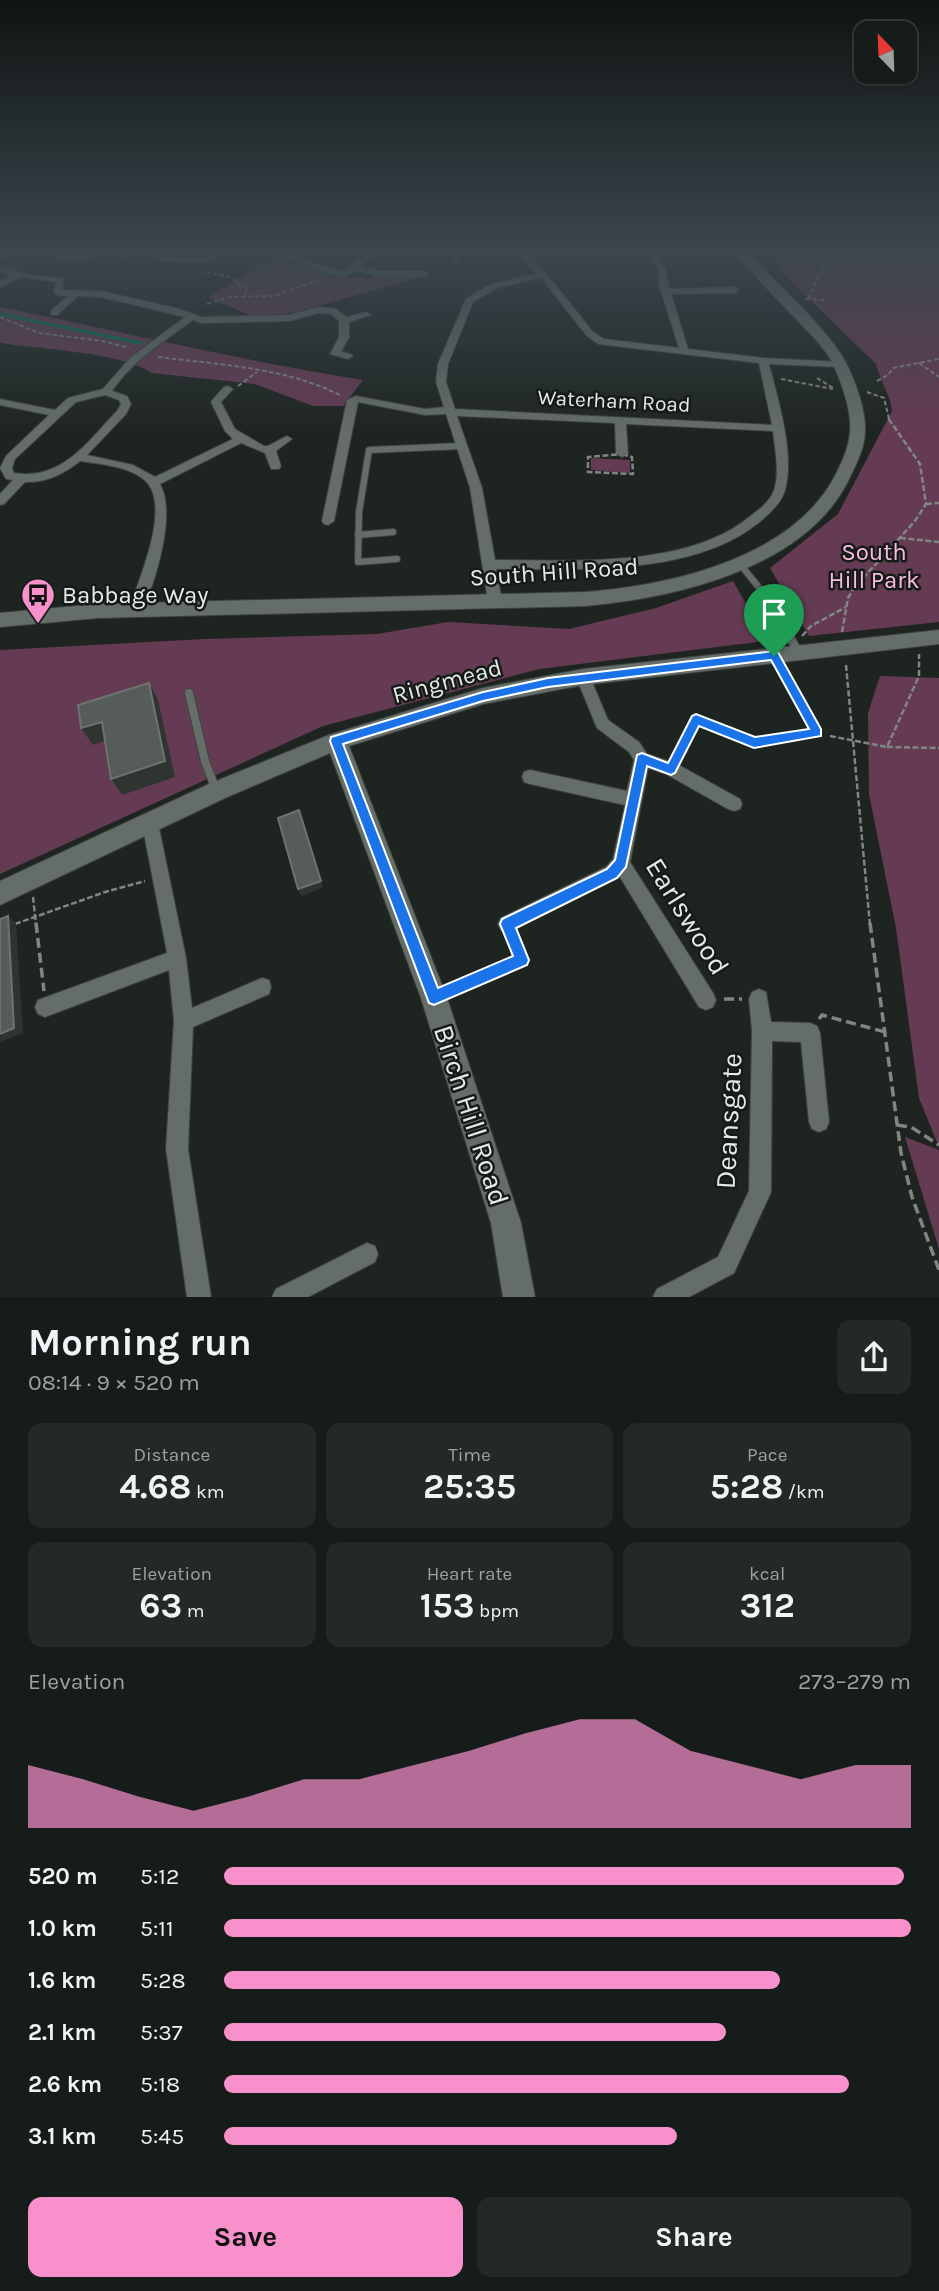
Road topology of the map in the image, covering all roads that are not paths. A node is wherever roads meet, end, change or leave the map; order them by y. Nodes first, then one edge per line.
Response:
1 (57, 311) edge
2 (174, 311) edge
3 (316, 311) edge
4 (326, 311) edge
5 (465, 311) edge
6 (571, 311) edge
7 (672, 311) edge
8 (795, 311) edge
9 (54, 313) dead end
10 (366, 315) dead end
11 (190, 318) junction
12 (344, 320) junction
13 (684, 351) junction
14 (348, 356) dead end
15 (763, 361) junction
16 (840, 364) junction
17 (232, 388) road end
18 (106, 392) junction
19 (0, 402) edge
20 (450, 411) junction
21 (58, 414) junction
22 (620, 421) junction
23 (776, 428) junction
24 (241, 439) junction
25 (287, 439) dead end
26 (461, 446) junction
27 (270, 450) junction
28 (622, 454) road end
29 (77, 457) junction
30 (275, 466) dead end
31 (21, 479) junction
32 (154, 482) junction
33 (0, 501) edge
34 (328, 521) dead end
35 (393, 533) dead end
36 (358, 535) junction
37 (397, 559) dead end
38 (740, 564) junction
39 (488, 565) junction
40 (495, 601) junction
41 (136, 610) junction
42 (0, 620) edge
43 (939, 637) edge
44 (804, 652) junction
45 (774, 656) junction
46 (583, 677) junction
47 (189, 693) dead end
48 (817, 733) road end
49 (336, 741) junction
50 (642, 759) junction
51 (530, 777) dead end
52 (217, 791) junction
53 (634, 800) junction
54 (734, 804) dead end
55 (150, 823) junction
56 (621, 863) junction
57 (0, 893) edge
58 (507, 924) road end
59 (177, 958) junction
60 (262, 987) dead end
61 (760, 999) road end
62 (706, 1000) road end
63 (45, 1007) road end
64 (184, 1021) junction
65 (762, 1031) junction
66 (820, 1122) dead end
67 (367, 1254) dead end
68 (199, 1297) edge
69 (284, 1297) edge
70 (519, 1297) edge
71 (665, 1297) edge

1 - 9 street
2 - 11 street
3 - 11 street
4 - 12 street
5 - 20 street
6 - 13 street
7 - 13 street
8 - 16 street, South Hill Road
10 - 12 street
11 - 18 street
12 - 14 street
13 - 15 street
15 - 16 street
15 - 23 street
16 - 38 street, South Hill Road
17 - 24 street
18 - 21 street
18 - 29 street
19 - 21 street
20 - 22 street, Waterham Road
20 - 26 street
20 - 34 street, Waterham Road
21 - 31 street
22 - 23 street, Waterham Road
22 - 28 street
23 - 39 street
24 - 27 street
24 - 32 street
25 - 27 street
26 - 36 lane
26 - 39 street
27 - 30 street
29 - 31 street
29 - 32 street
31 - 33 street
32 - 41 street
35 - 36 lane
36 - 37 lane
38 - 40 street, South Hill Road
38 - 44 lane
39 - 40 street
40 - 41 street, South Hill Road
41 - 42 street, South Hill Road
43 - 44 street, Ringmead
44 - 45 street, Ringmead
45 - 46 street, Ringmead
45 - 48 lane
46 - 49 street, Ringmead
46 - 50 street
47 - 52 lane
49 - 52 street, Ringmead
49 - 70 street, Birch Hill Road
50 - 53 street, Earlswood
50 - 54 street
51 - 53 street
52 - 55 street, Ringmead
53 - 56 street, Earlswood
55 - 57 street, Ringmead
55 - 59 street
56 - 58 street, Earlswood
56 - 62 street, Earlswood
59 - 63 street
59 - 64 street
60 - 64 street
61 - 65 street, Deansgate
64 - 68 street
65 - 66 street, Deansgate
65 - 71 street, Deansgate
67 - 69 street

